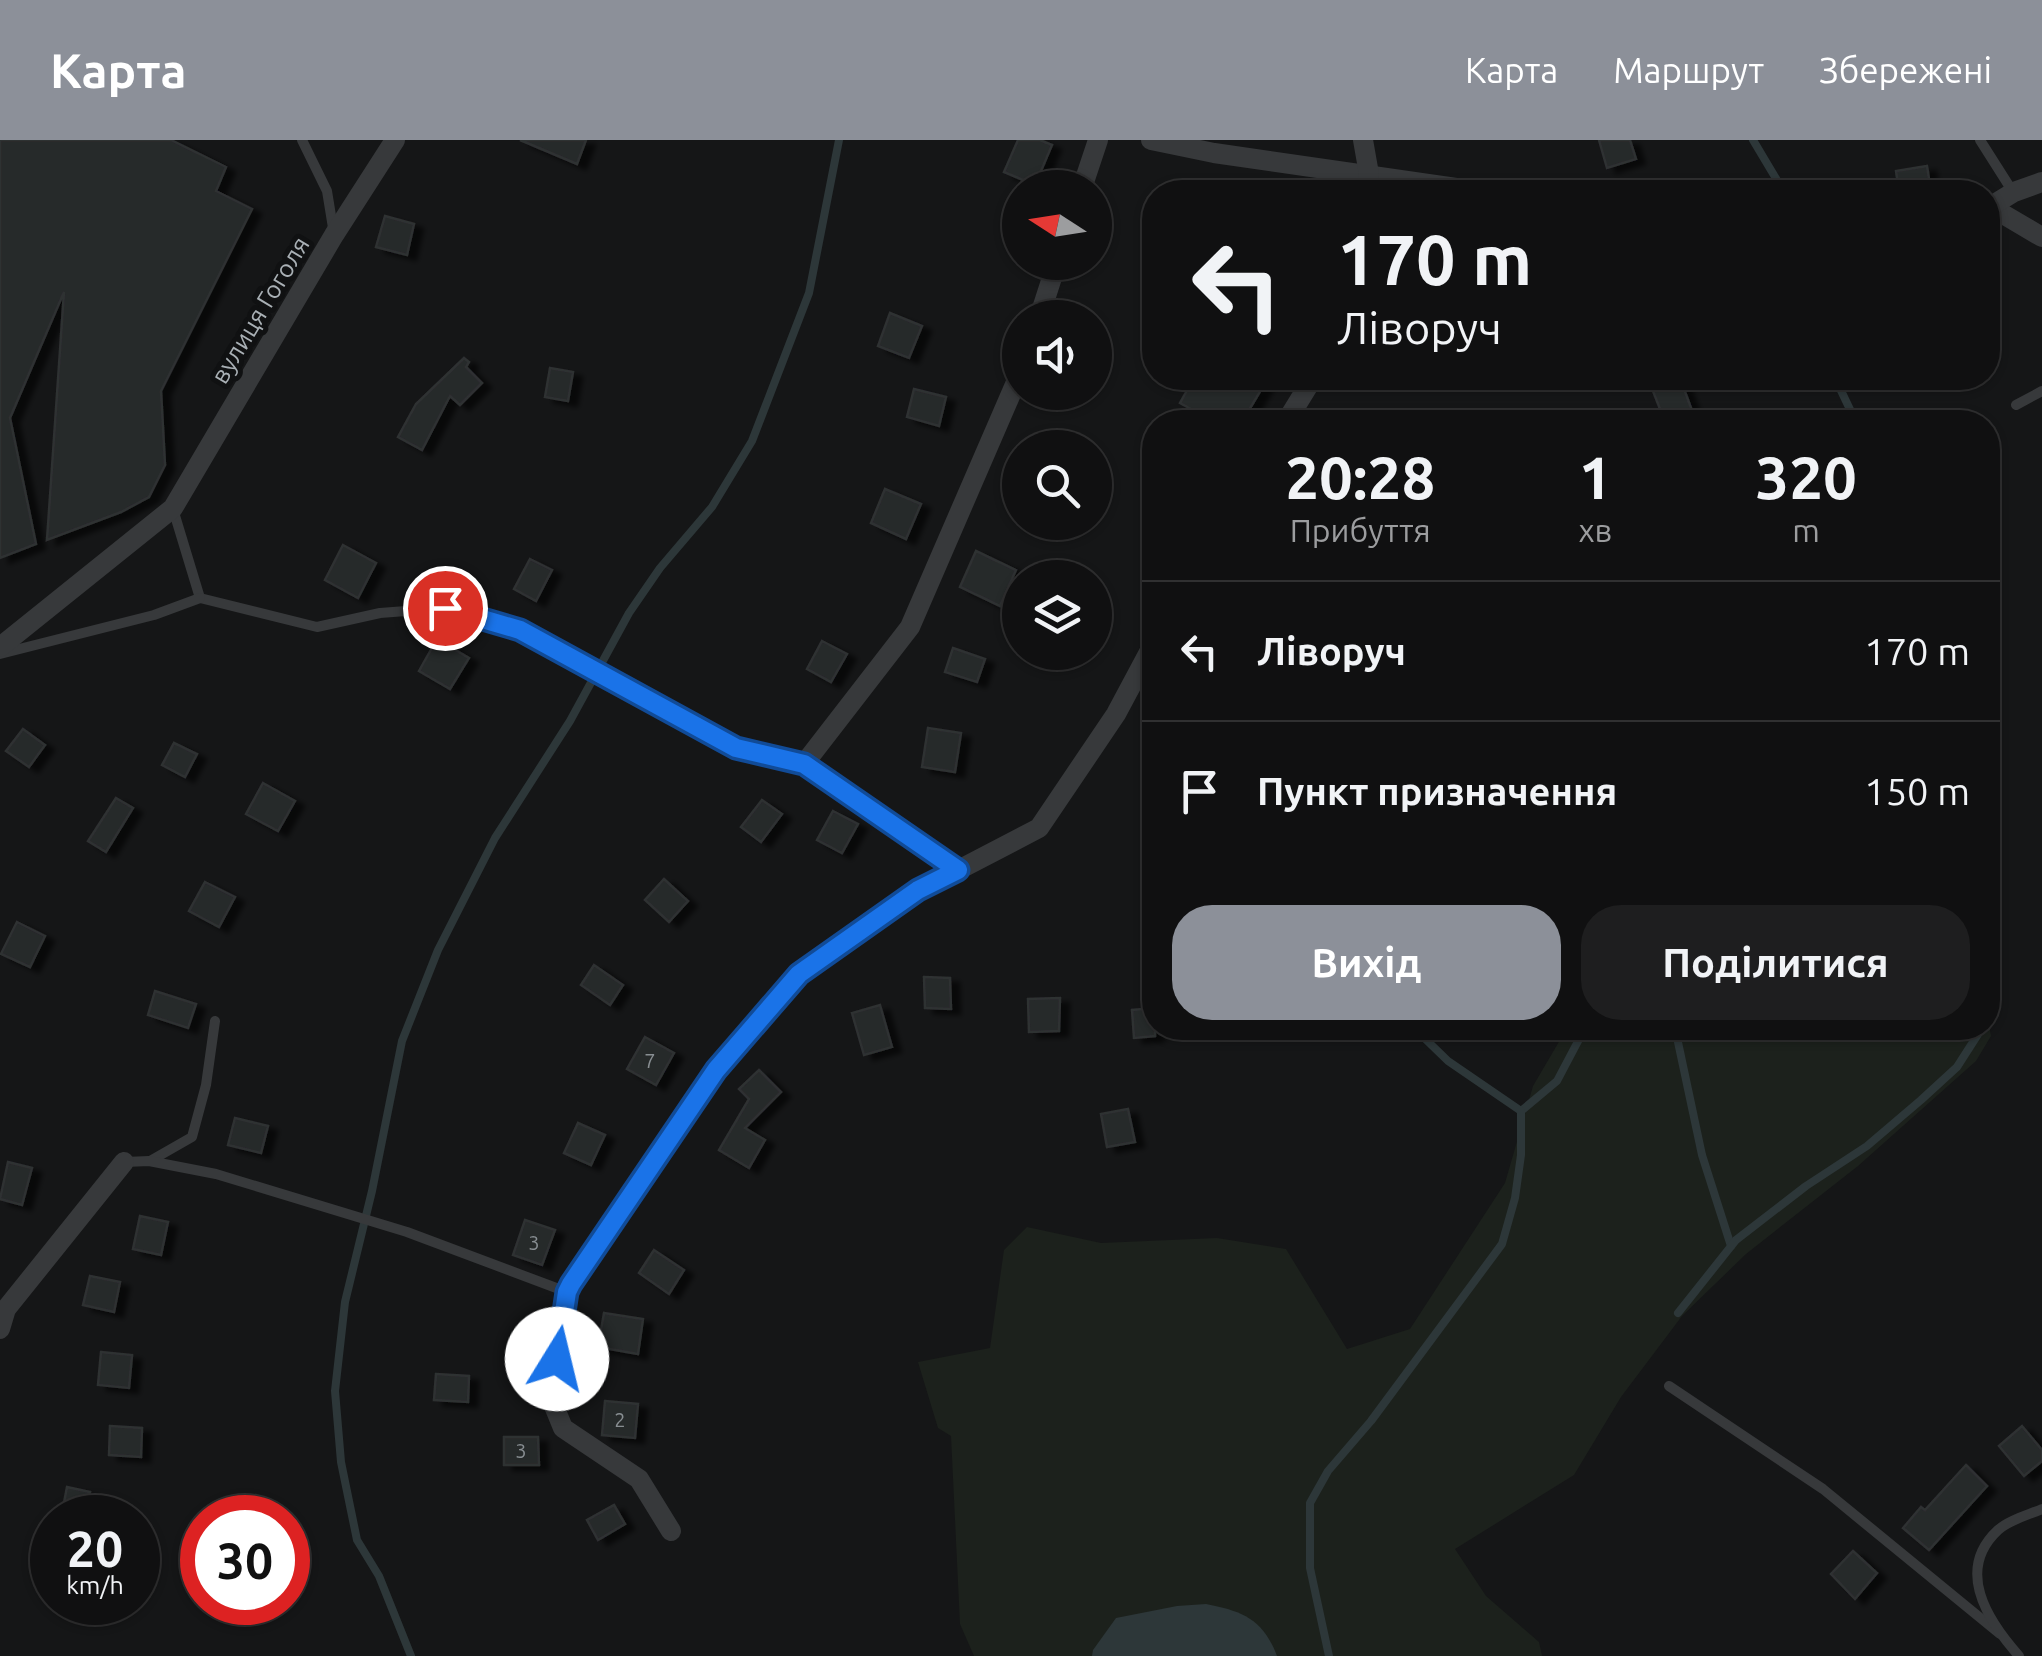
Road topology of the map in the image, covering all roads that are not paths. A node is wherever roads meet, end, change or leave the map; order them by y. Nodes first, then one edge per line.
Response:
1 (302, 140) edge
2 (395, 140) edge
3 (1098, 140) edge
4 (1151, 140) edge
5 (1363, 140) edge
6 (1980, 140) edge
7 (1088, 170) edge
8 (1347, 180) edge
9 (1367, 180) edge
10 (2042, 182) edge
11 (2014, 192) junction
12 (2000, 201) edge
13 (2000, 213) edge
14 (334, 234) junction
15 (2042, 237) edge
16 (2042, 390) edge
17 (2016, 405) dead end
18 (1004, 410) edge
19 (172, 508) junction
20 (200, 598) junction
21 (0, 650) edge
22 (1142, 665) edge
23 (804, 764) junction
24 (958, 870) junction
25 (215, 1021) dead end
26 (149, 1161) junction
27 (124, 1162) joint
28 (567, 1292) junction
29 (0, 1330) edge
30 (1669, 1386) dead end
31 (2042, 1509) edge
32 (672, 1530) dead end
33 (2000, 1634) junction
34 (2019, 1656) edge

1 - 14 lane
2 - 14 street, вулиця Гоголя
3 - 7 street
4 - 8 street
5 - 9 street
6 - 11 lane
10 - 11 street
11 - 12 street
13 - 15 street
14 - 19 street, вулиця Гоголя
16 - 17 lane
18 - 23 street
19 - 20 lane
19 - 21 street
20 - 21 lane
20 - 23 lane
22 - 24 street
23 - 24 lane
24 - 28 street
25 - 26 lane
26 - 27 lane
26 - 28 lane
27 - 29 street
28 - 32 street
30 - 33 lane
31 - 33 lane
33 - 34 lane

